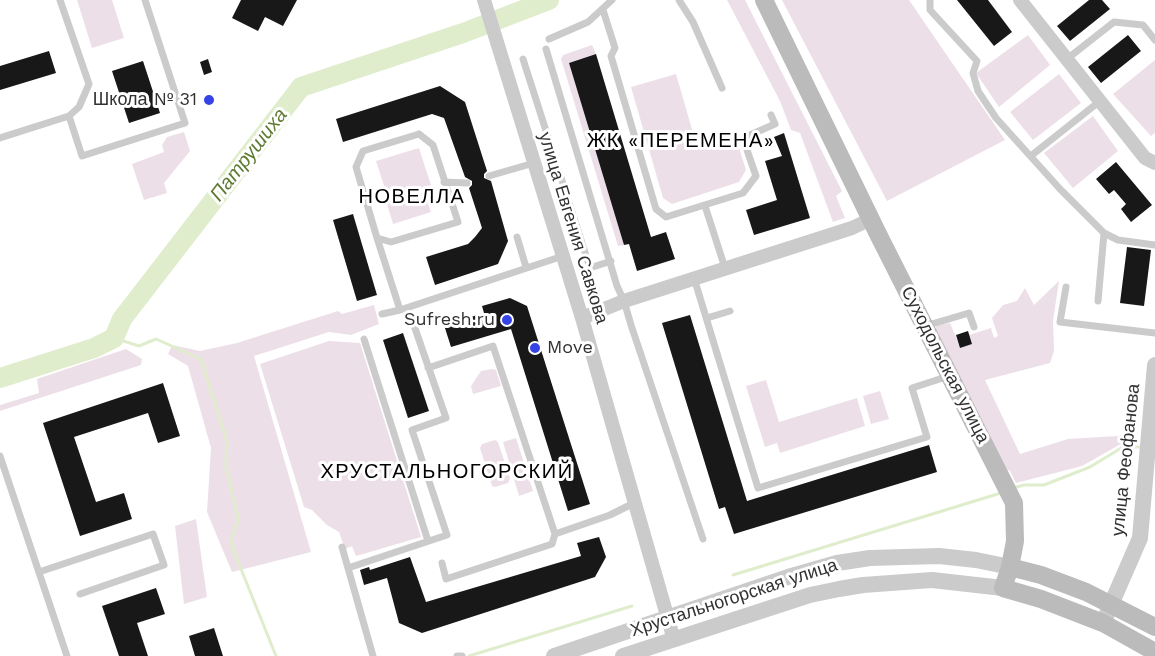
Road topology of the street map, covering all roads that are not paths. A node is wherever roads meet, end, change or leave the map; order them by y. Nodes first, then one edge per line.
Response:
1 (60, 0) edge
2 (145, 0) edge
3 (484, 0) edge
4 (612, 0) edge
5 (679, 0) edge
6 (764, 0) edge
7 (930, 0) edge
8 (1020, 0) edge
9 (603, 10) junction
10 (549, 39) dead end
11 (1155, 40) edge
12 (546, 49) dead end
13 (1065, 58) junction
14 (523, 59) dead end
15 (722, 88) dead end
16 (1100, 101) junction
17 (771, 115) dead end
18 (69, 116) junction
19 (0, 138) edge
20 (1032, 155) junction
21 (534, 163) junction
22 (1155, 163) edge
23 (489, 176) dead end
24 (444, 182) junction
25 (467, 183) dead end
26 (705, 206) junction
27 (871, 219) junction
28 (1104, 233) junction
29 (517, 237) dead end
30 (377, 238) junction
31 (1155, 245) edge
32 (563, 256) junction
33 (611, 261) junction
34 (526, 267) junction
35 (725, 268) junction
36 (694, 278) junction
37 (1066, 287) dead end
38 (624, 301) junction
39 (1098, 301) dead end
40 (408, 308) junction
41 (399, 310) junction
42 (730, 311) dead end
43 (381, 314) dead end
44 (582, 318) junction
45 (707, 318) junction
46 (925, 326) junction
47 (974, 327) dead end
48 (1155, 333) edge
49 (364, 339) dead end
50 (1155, 365) edge
51 (428, 368) junction
52 (950, 376) junction
53 (1152, 413) edge
54 (0, 456) edge
55 (1149, 462) edge
56 (634, 503) junction
57 (555, 534) junction
58 (703, 539) dead end
59 (428, 541) junction
60 (342, 547) dead end
61 (442, 563) dead end
62 (1010, 567) junction
63 (348, 568) junction
64 (39, 572) junction
65 (1003, 588) junction
66 (80, 594) dead end
67 (1112, 604) junction
68 (667, 619) junction
69 (1103, 623) junction
70 (1155, 627) edge
71 (674, 640) junction
72 (1155, 652) edge
73 (67, 656) edge
74 (373, 656) edge
75 (554, 656) edge
76 (623, 656) edge

1 - 18 lane
2 - 18 lane
3 - 21 street, улица Евгения Савкова
4 - 9 lane
5 - 15 lane
6 - 27 main road, Суходольская улица
7 - 20 lane
8 - 13 street
9 - 10 lane
9 - 26 lane
11 - 13 lane
12 - 33 lane
13 - 16 street
14 - 33 lane
16 - 20 lane
16 - 22 street
17 - 26 lane
18 - 19 lane
20 - 28 lane
21 - 23 lane
21 - 32 street, улица Евгения Савкова
24 - 25 lane
24 - 30 lane
24 - 30 lane
26 - 35 lane
27 - 35 street
27 - 46 main road, Суходольская улица
28 - 31 lane
28 - 39 lane
29 - 34 lane
30 - 41 lane
32 - 34 lane
32 - 44 street, улица Евгения Савкова
33 - 38 lane
34 - 40 lane
35 - 36 street
36 - 38 street
36 - 45 lane
37 - 48 lane
38 - 44 street
38 - 58 lane
40 - 41 lane
40 - 51 lane
41 - 43 lane
42 - 45 lane
44 - 56 street, улица Евгения Савкова
45 - 52 lane
46 - 47 lane
46 - 52 main road, Суходольская улица
49 - 59 lane
50 - 53 street, улица Феофанова
51 - 57 lane
51 - 59 lane
52 - 62 main road, Суходольская улица
53 - 55 street, улица Феофанова
54 - 64 lane
55 - 67 street, улица Феофанова
56 - 57 lane
56 - 68 street, улица Евгения Савкова
57 - 61 lane
59 - 63 lane
60 - 63 lane
62 - 65 main road, Суходольская улица
62 - 67 main road, Хрустальногорская улица
62 - 68 street, Хрустальногорская улица
63 - 74 lane
64 - 66 lane
64 - 73 lane
65 - 69 main road
65 - 71 street, Хрустальногорская улица
67 - 69 street, улица Феофанова
67 - 70 main road, Хрустальногорская улица
68 - 71 street, улица Евгения Савкова
68 - 75 street, Хрустальногорская улица
69 - 72 main road
71 - 76 street, Хрустальногорская улица

